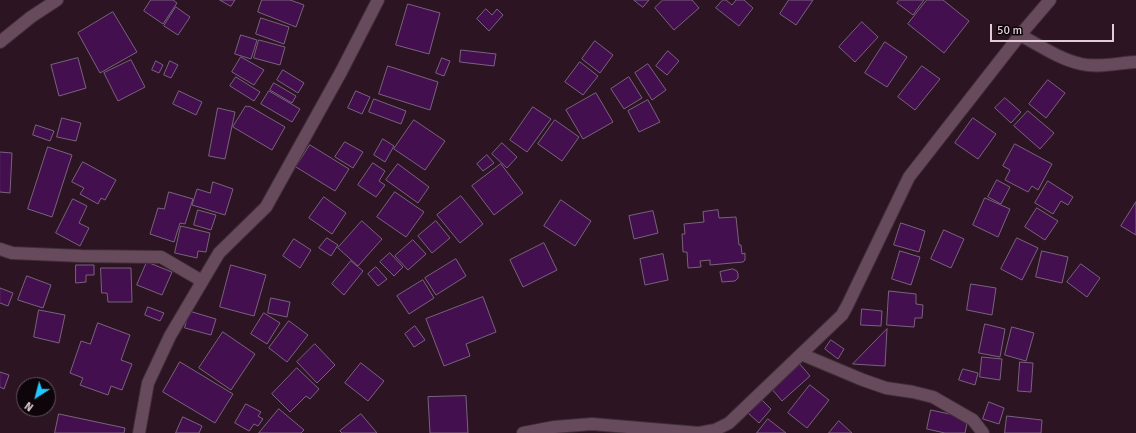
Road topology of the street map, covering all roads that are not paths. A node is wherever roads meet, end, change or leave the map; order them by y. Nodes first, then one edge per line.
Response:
1 (57, 0) edge
2 (378, 0) edge
3 (1050, 0) edge
4 (1020, 35) junction
5 (0, 42) edge
6 (1136, 62) edge
7 (0, 249) edge
8 (202, 281) junction
9 (801, 354) junction
10 (139, 433) edge
11 (523, 433) edge
12 (983, 433) edge

1 - 5 street
2 - 8 street
3 - 4 street
4 - 6 street
4 - 9 street
7 - 8 street
8 - 10 street
9 - 11 street
9 - 12 street

